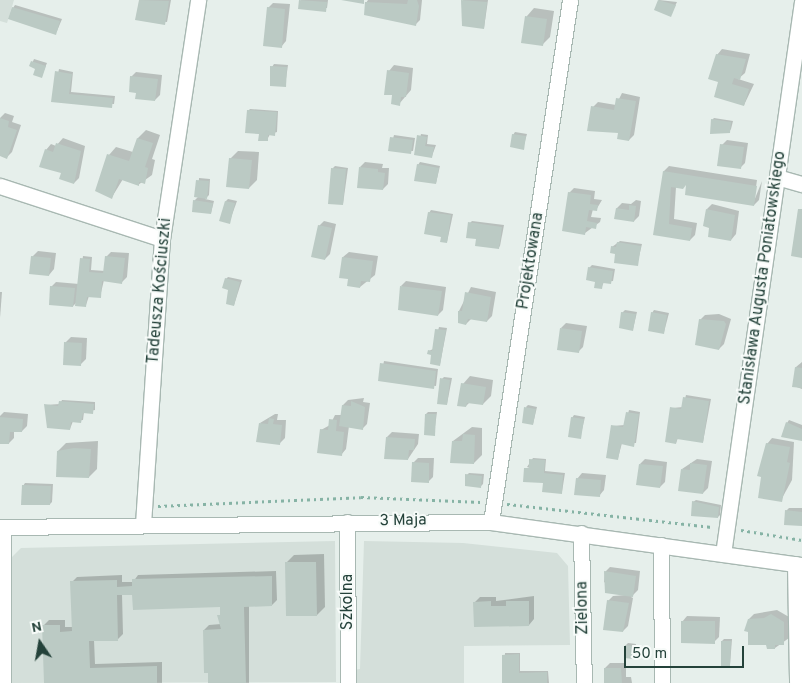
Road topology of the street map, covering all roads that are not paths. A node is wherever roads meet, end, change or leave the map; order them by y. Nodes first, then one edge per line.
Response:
1 (198, 0) edge
2 (570, 0) edge
3 (802, 2) edge
4 (777, 177) junction
5 (802, 184) edge
6 (0, 186) edge
7 (162, 238) junction
8 (347, 522) junction
9 (492, 522) junction
10 (143, 524) junction
11 (2, 527) edge
12 (582, 533) junction
13 (661, 546) junction
14 (723, 554) junction
15 (799, 565) edge
16 (3, 683) edge
17 (348, 683) edge
18 (584, 683) edge
19 (662, 683) edge
20 (797, 683) edge

1 - 7 street, Tadeusza Kościuszki
2 - 9 street, Projektowana
3 - 4 street, Stanisława Augusta Poniatowskiego
4 - 5 street
4 - 14 street, Stanisława Augusta Poniatowskiego
6 - 7 street
7 - 10 street, Tadeusza Kościuszki
8 - 9 street, 3 Maja
8 - 10 street, 3 Maja
8 - 17 street, Szkolna
9 - 12 street, 3 Maja
10 - 11 street, 3 Maja
11 - 16 street
12 - 13 street, 3 Maja
12 - 18 street, Zielona
13 - 14 street, 3 Maja
13 - 19 street
14 - 15 street, 3 Maja
15 - 20 street

